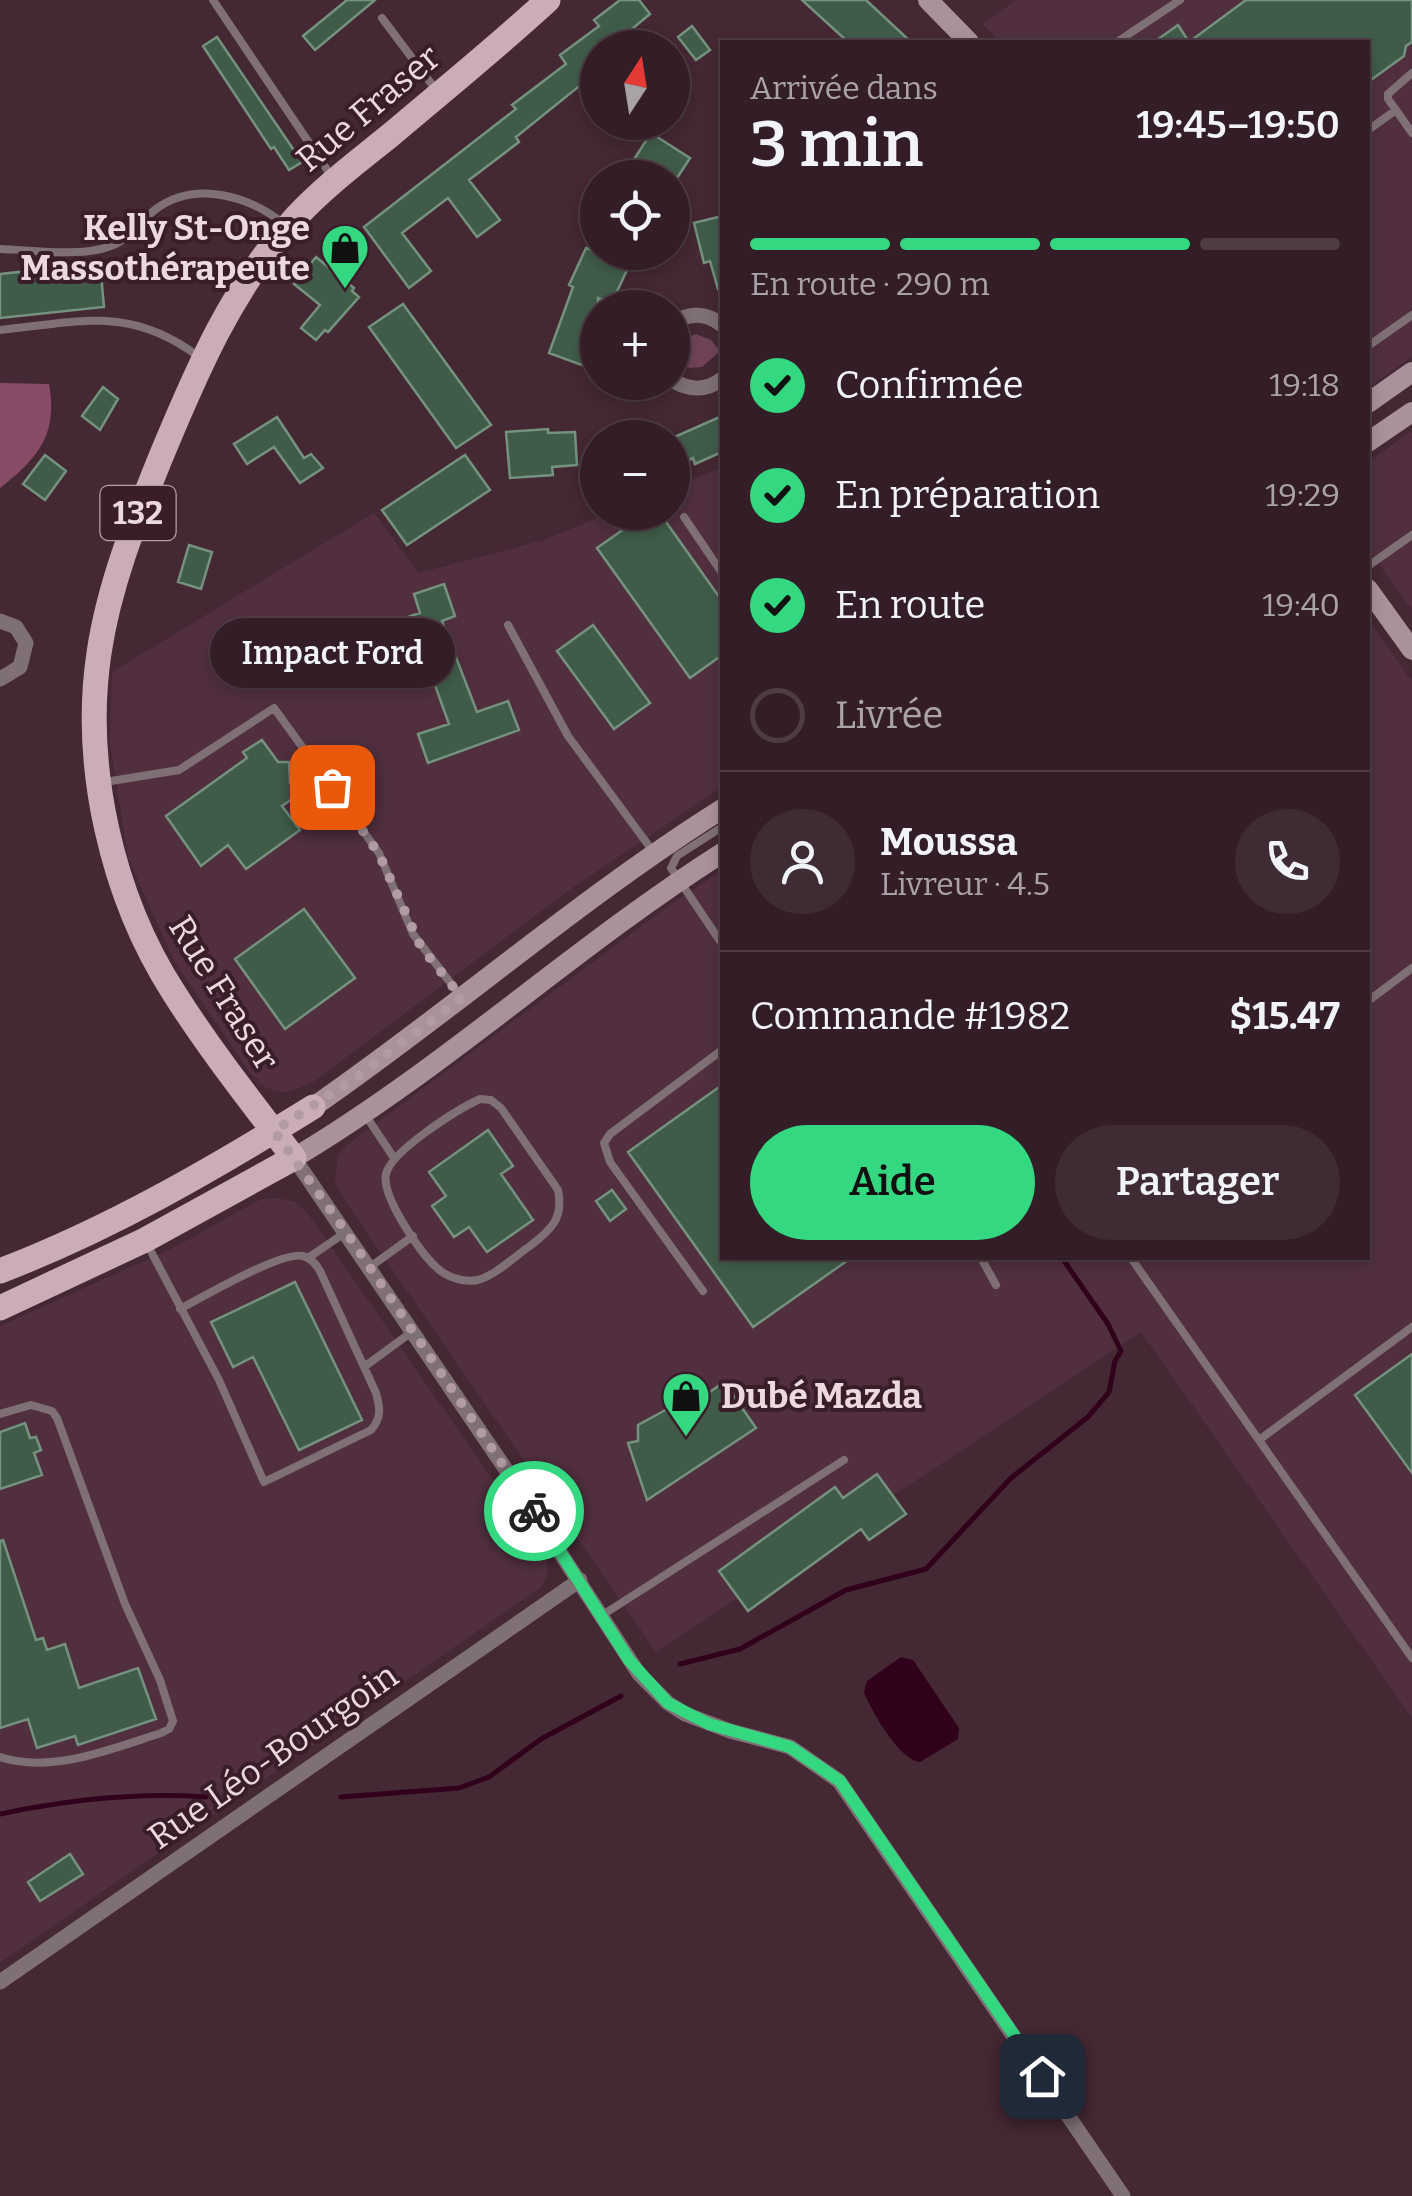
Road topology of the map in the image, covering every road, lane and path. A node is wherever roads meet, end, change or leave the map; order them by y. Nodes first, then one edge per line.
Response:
1 (213, 0) edge
2 (928, 0) edge
3 (1180, 0) edge
4 (540, 3) edge
5 (382, 18) dead end
6 (967, 40) edge
7 (1121, 40) edge
8 (1412, 73) edge
9 (440, 94) junction
10 (1396, 110) junction
11 (1370, 129) edge
12 (1412, 134) edge
13 (334, 180) junction
14 (288, 227) junction
15 (0, 249) edge
16 (1412, 315) edge
17 (690, 316) edge
18 (720, 323) edge
19 (0, 330) edge
20 (1370, 345) edge
21 (202, 360) junction
22 (1412, 372) edge
23 (720, 380) edge
24 (690, 387) edge
25 (1370, 402) edge
26 (1412, 412) edge
27 (1370, 441) edge
28 (690, 526) edge
29 (1412, 535) edge
30 (1370, 565) edge
31 (720, 570) edge
32 (1370, 592) edge
33 (0, 621) edge
34 (508, 625) dead end
35 (1412, 650) edge
36 (0, 679) edge
37 (100, 783) junction
38 (720, 810) edge
39 (720, 827) edge
40 (655, 854) junction
41 (720, 854) edge
42 (678, 882) junction
43 (720, 941) edge
44 (1412, 968) edge
45 (462, 998) junction
46 (1370, 1000) edge
47 (720, 1052) edge
48 (313, 1107) joint
49 (364, 1113) junction
50 (274, 1131) junction
51 (294, 1158) junction
52 (394, 1158) junction
53 (346, 1232) junction
54 (413, 1236) junction
55 (145, 1240) junction
56 (308, 1258) junction
57 (982, 1260) edge
58 (1132, 1260) edge
59 (370, 1267) junction
60 (0, 1271) edge
61 (996, 1285) dead end
62 (704, 1291) dead end
63 (0, 1308) edge
64 (180, 1309) junction
65 (1412, 1327) edge
66 (413, 1331) junction
67 (364, 1367) junction
68 (0, 1414) edge
69 (1259, 1440) junction
70 (844, 1460) dead end
71 (580, 1580) junction
72 (601, 1616) junction
73 (1412, 1658) edge
74 (0, 1757) edge
75 (0, 1982) edge
76 (1123, 2196) edge

1 - 13 lane
2 - 6 main road
3 - 7 lane
4 - 9 main road, Rue Fraser / 132
5 - 9 lane
8 - 10 lane
9 - 13 main road, Rue Fraser / 132
10 - 11 lane
10 - 12 lane
13 - 14 main road, Rue Fraser / 132
14 - 15 lane
14 - 21 main road, Rue Fraser / 132
16 - 20 lane
17 - 18 street
19 - 21 lane
21 - 37 main road, Rue Fraser / 132
22 - 25 main road
23 - 24 street
26 - 27 main road
28 - 31 lane
29 - 30 lane
32 - 35 main road
33 - 36 street
34 - 40 lane
37 - 45 lane
37 - 50 main road, Rue Fraser / 132
38 - 40 main road
39 - 42 lane
40 - 45 main road
41 - 42 main road
42 - 43 lane
42 - 49 main road
44 - 46 lane
45 - 48 main road
47 - 62 lane
48 - 50 main road
49 - 51 main road
49 - 52 lane
50 - 51 main road, Rue Fraser / 132
50 - 60 main road
51 - 53 street
51 - 55 main road
52 - 54 lane
52 - 54 lane
53 - 56 lane
53 - 59 street
54 - 59 lane
55 - 63 main road
55 - 64 lane
56 - 64 lane
56 - 67 lane
57 - 61 lane
58 - 69 lane
59 - 66 street
64 - 67 lane
65 - 69 lane
66 - 67 lane
66 - 71 street
68 - 74 lane
69 - 73 lane
70 - 72 lane
71 - 72 street
71 - 75 street, Rue Léo-Bourgoin
72 - 76 street

